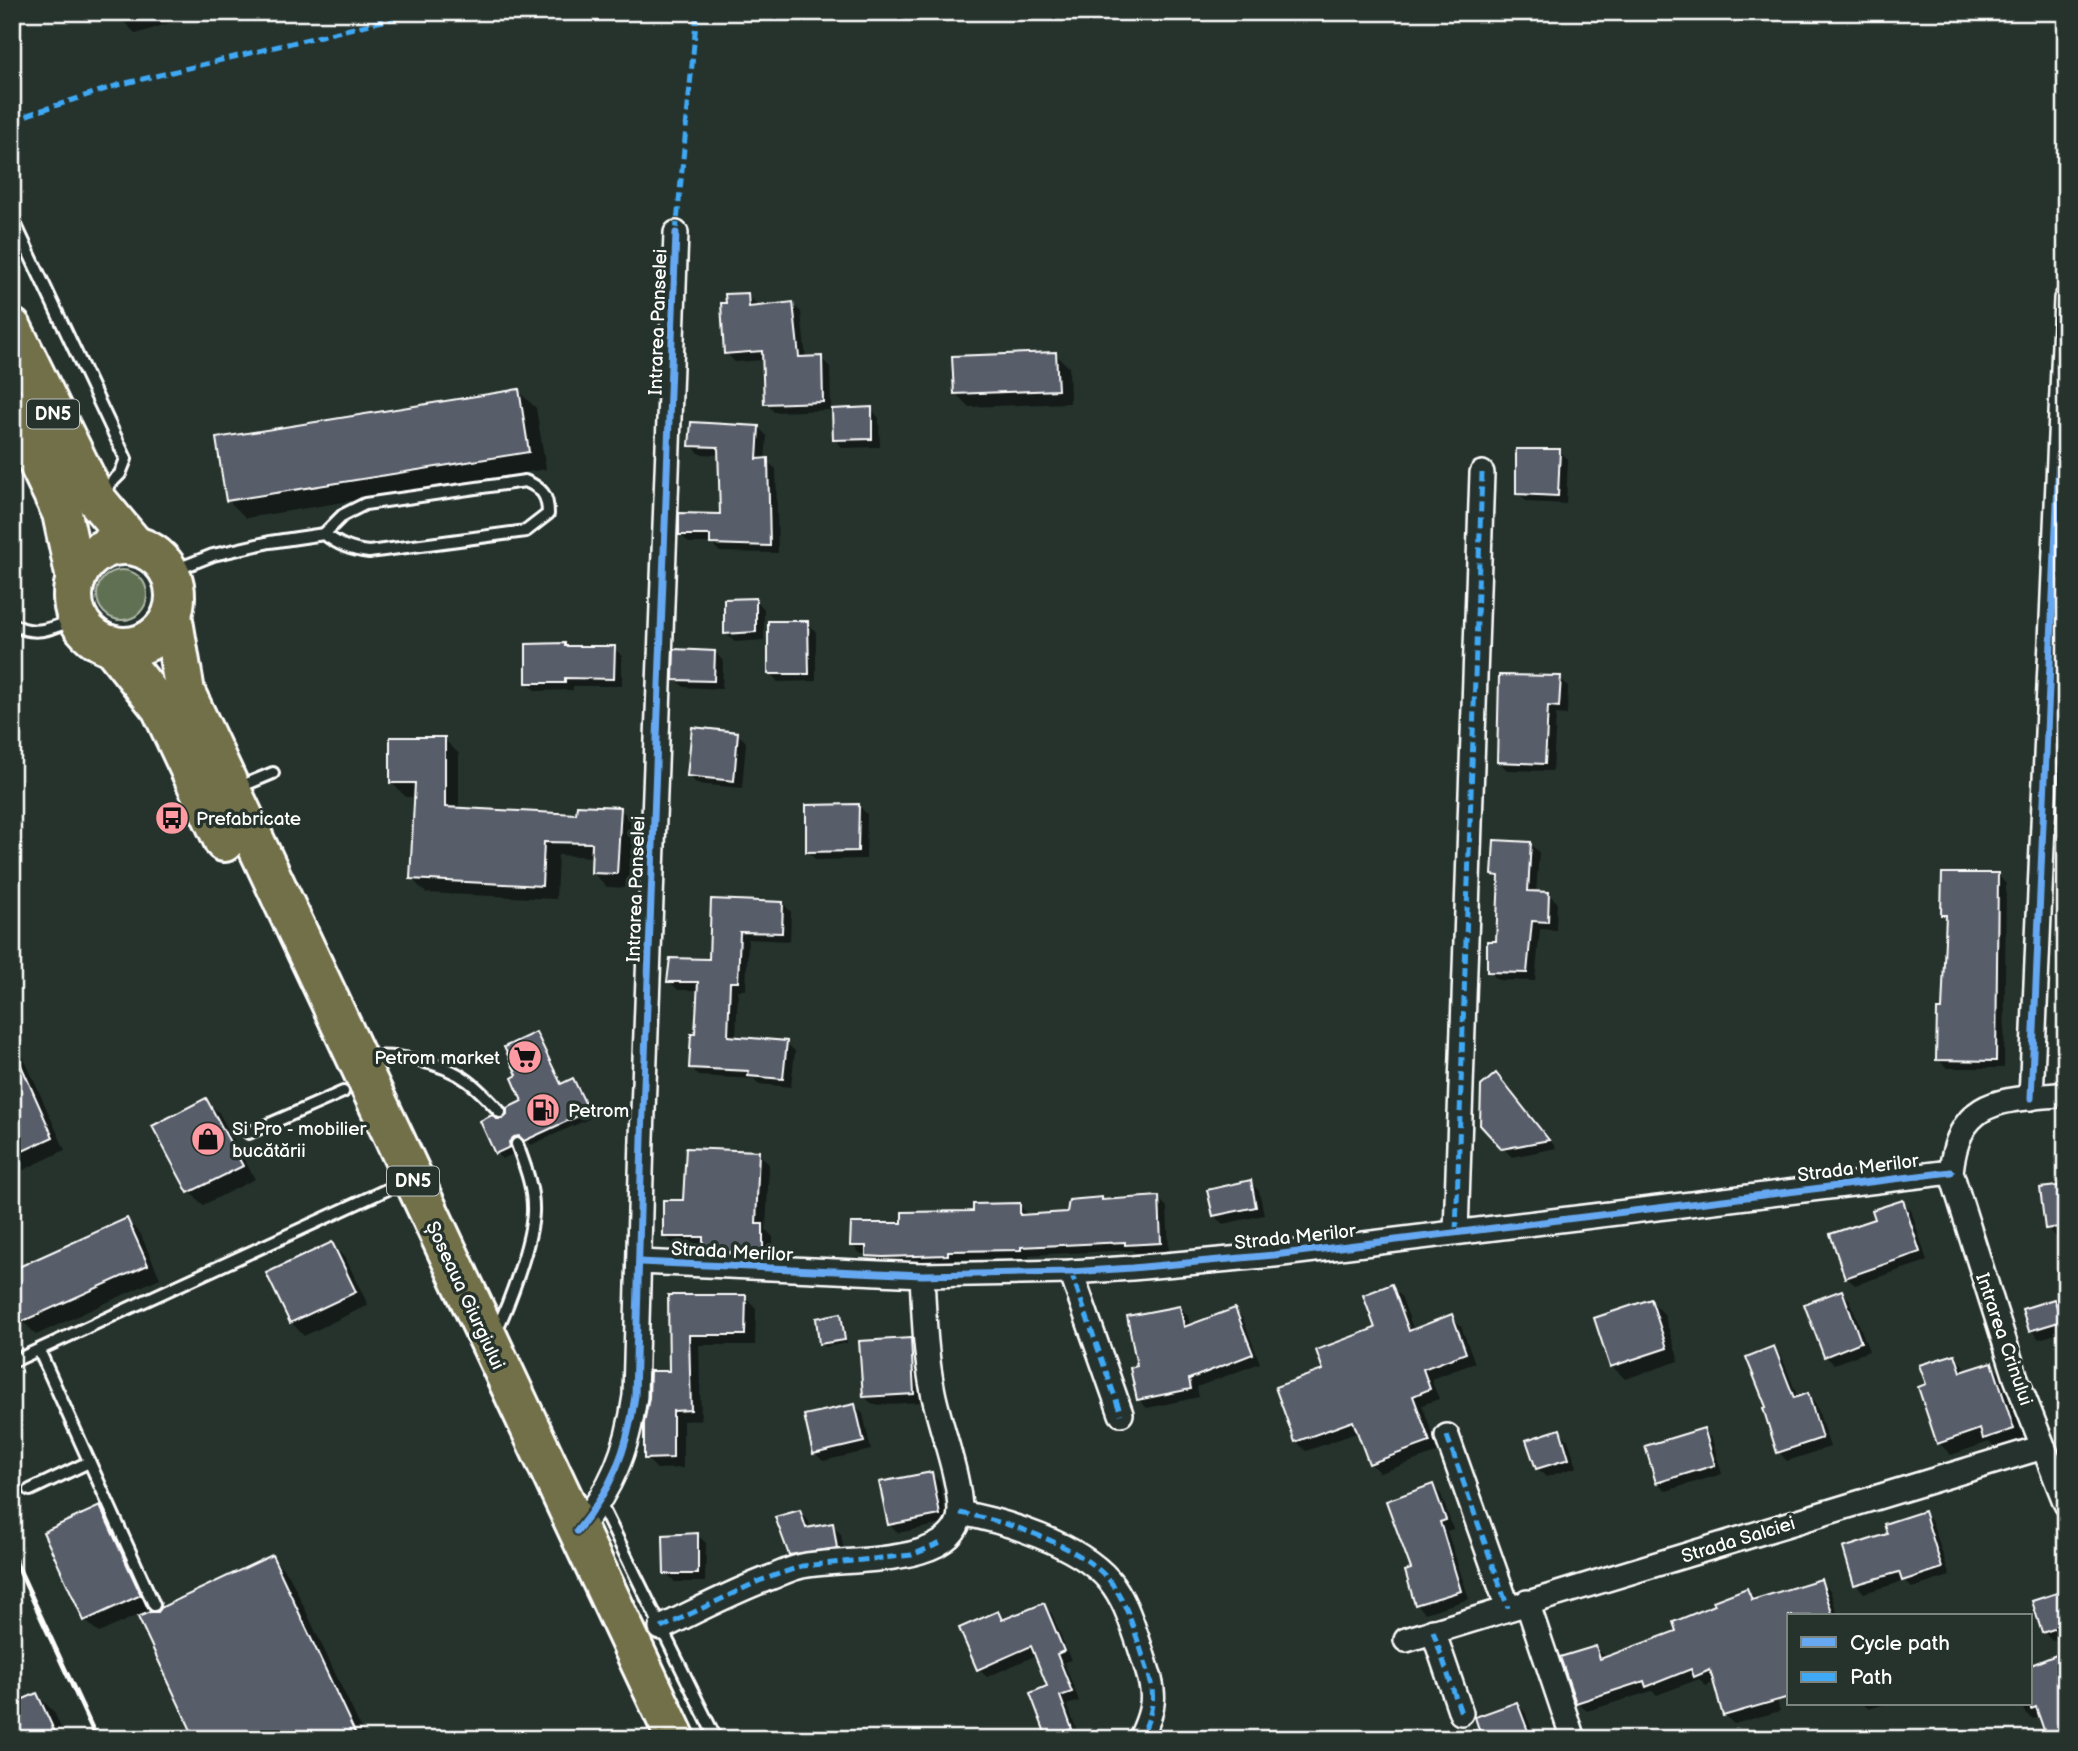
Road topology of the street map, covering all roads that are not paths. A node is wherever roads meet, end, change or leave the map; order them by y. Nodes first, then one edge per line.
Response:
1 (12, 217) edge
2 (676, 233) dead end
3 (2066, 299) edge
4 (12, 328) edge
5 (12, 408) edge
6 (1482, 473) dead end
7 (96, 499) junction
8 (324, 534) junction
9 (135, 546) junction
10 (170, 572) junction
11 (76, 579) junction
12 (172, 615) junction
13 (78, 618) junction
14 (12, 624) edge
15 (111, 645) junction
16 (273, 772) dead end
17 (230, 791) junction
18 (349, 1076) junction
19 (2066, 1094) edge
20 (2031, 1098) junction
21 (500, 1111) dead end
22 (249, 1133) dead end
23 (517, 1144) dead end
24 (1951, 1172) junction
25 (388, 1189) junction
26 (1456, 1232) junction
27 (639, 1262) junction
28 (1071, 1272) junction
29 (922, 1275) junction
30 (488, 1342) junction
31 (39, 1350) junction
32 (12, 1362) edge
33 (1121, 1414) dead end
34 (1447, 1436) dead end
35 (2043, 1447) junction
36 (89, 1462) junction
37 (30, 1490) dead end
38 (2066, 1504) edge
39 (960, 1513) junction
40 (588, 1517) junction
41 (154, 1605) dead end
42 (1518, 1605) junction
43 (661, 1628) junction
44 (1433, 1631) junction
45 (1406, 1640) dead end
46 (1461, 1713) dead end
47 (647, 1739) edge
48 (676, 1739) edge
49 (716, 1739) edge
50 (1140, 1739) edge
51 (1573, 1739) edge

1 - 7 lane
2 - 27 street, Intrarea Panselei
3 - 20 street
4 - 7 highway, DN5
5 - 11 highway, DN5
6 - 26 street
7 - 9 highway, DN5
8 - 8 lane
8 - 10 lane
9 - 10 highway, DN5
9 - 11 highway
10 - 12 highway, Șoseaua Giurgiului / DN5
11 - 13 highway, DN5
12 - 15 highway
12 - 17 highway, Șoseaua Giurgiului / DN5
13 - 14 lane
13 - 15 highway, Șoseaua Giurgiului / DN5
15 - 18 highway, Șoseaua Giurgiului / DN5
16 - 17 lane
17 - 18 highway, Șoseaua Giurgiului / DN5
18 - 21 lane
18 - 22 lane
18 - 25 highway, Șoseaua Giurgiului / DN5
18 - 30 highway, Șoseaua Giurgiului / DN5
19 - 20 street
20 - 24 street
23 - 30 lane
24 - 26 street, Strada Merilor
24 - 35 street, Intrarea Crinului
25 - 31 lane
25 - 47 highway, Șoseaua Giurgiului / DN5
26 - 28 street, Strada Merilor
27 - 29 street, Strada Merilor
27 - 40 street, Intrarea Panselei
28 - 29 street, Strada Merilor
28 - 33 street
29 - 39 street
30 - 40 highway, Șoseaua Giurgiului / DN5
31 - 32 lane
31 - 36 lane
34 - 42 street
35 - 38 street, Intrarea Crinului
35 - 42 street, Strada Salciei
36 - 37 lane
36 - 41 lane
39 - 43 street
39 - 50 street
40 - 43 lane
40 - 48 highway, Șoseaua Giurgiului / DN5
42 - 44 street, Strada Salciei
42 - 51 street
43 - 49 lane
44 - 45 street, Strada Salciei
44 - 46 street

